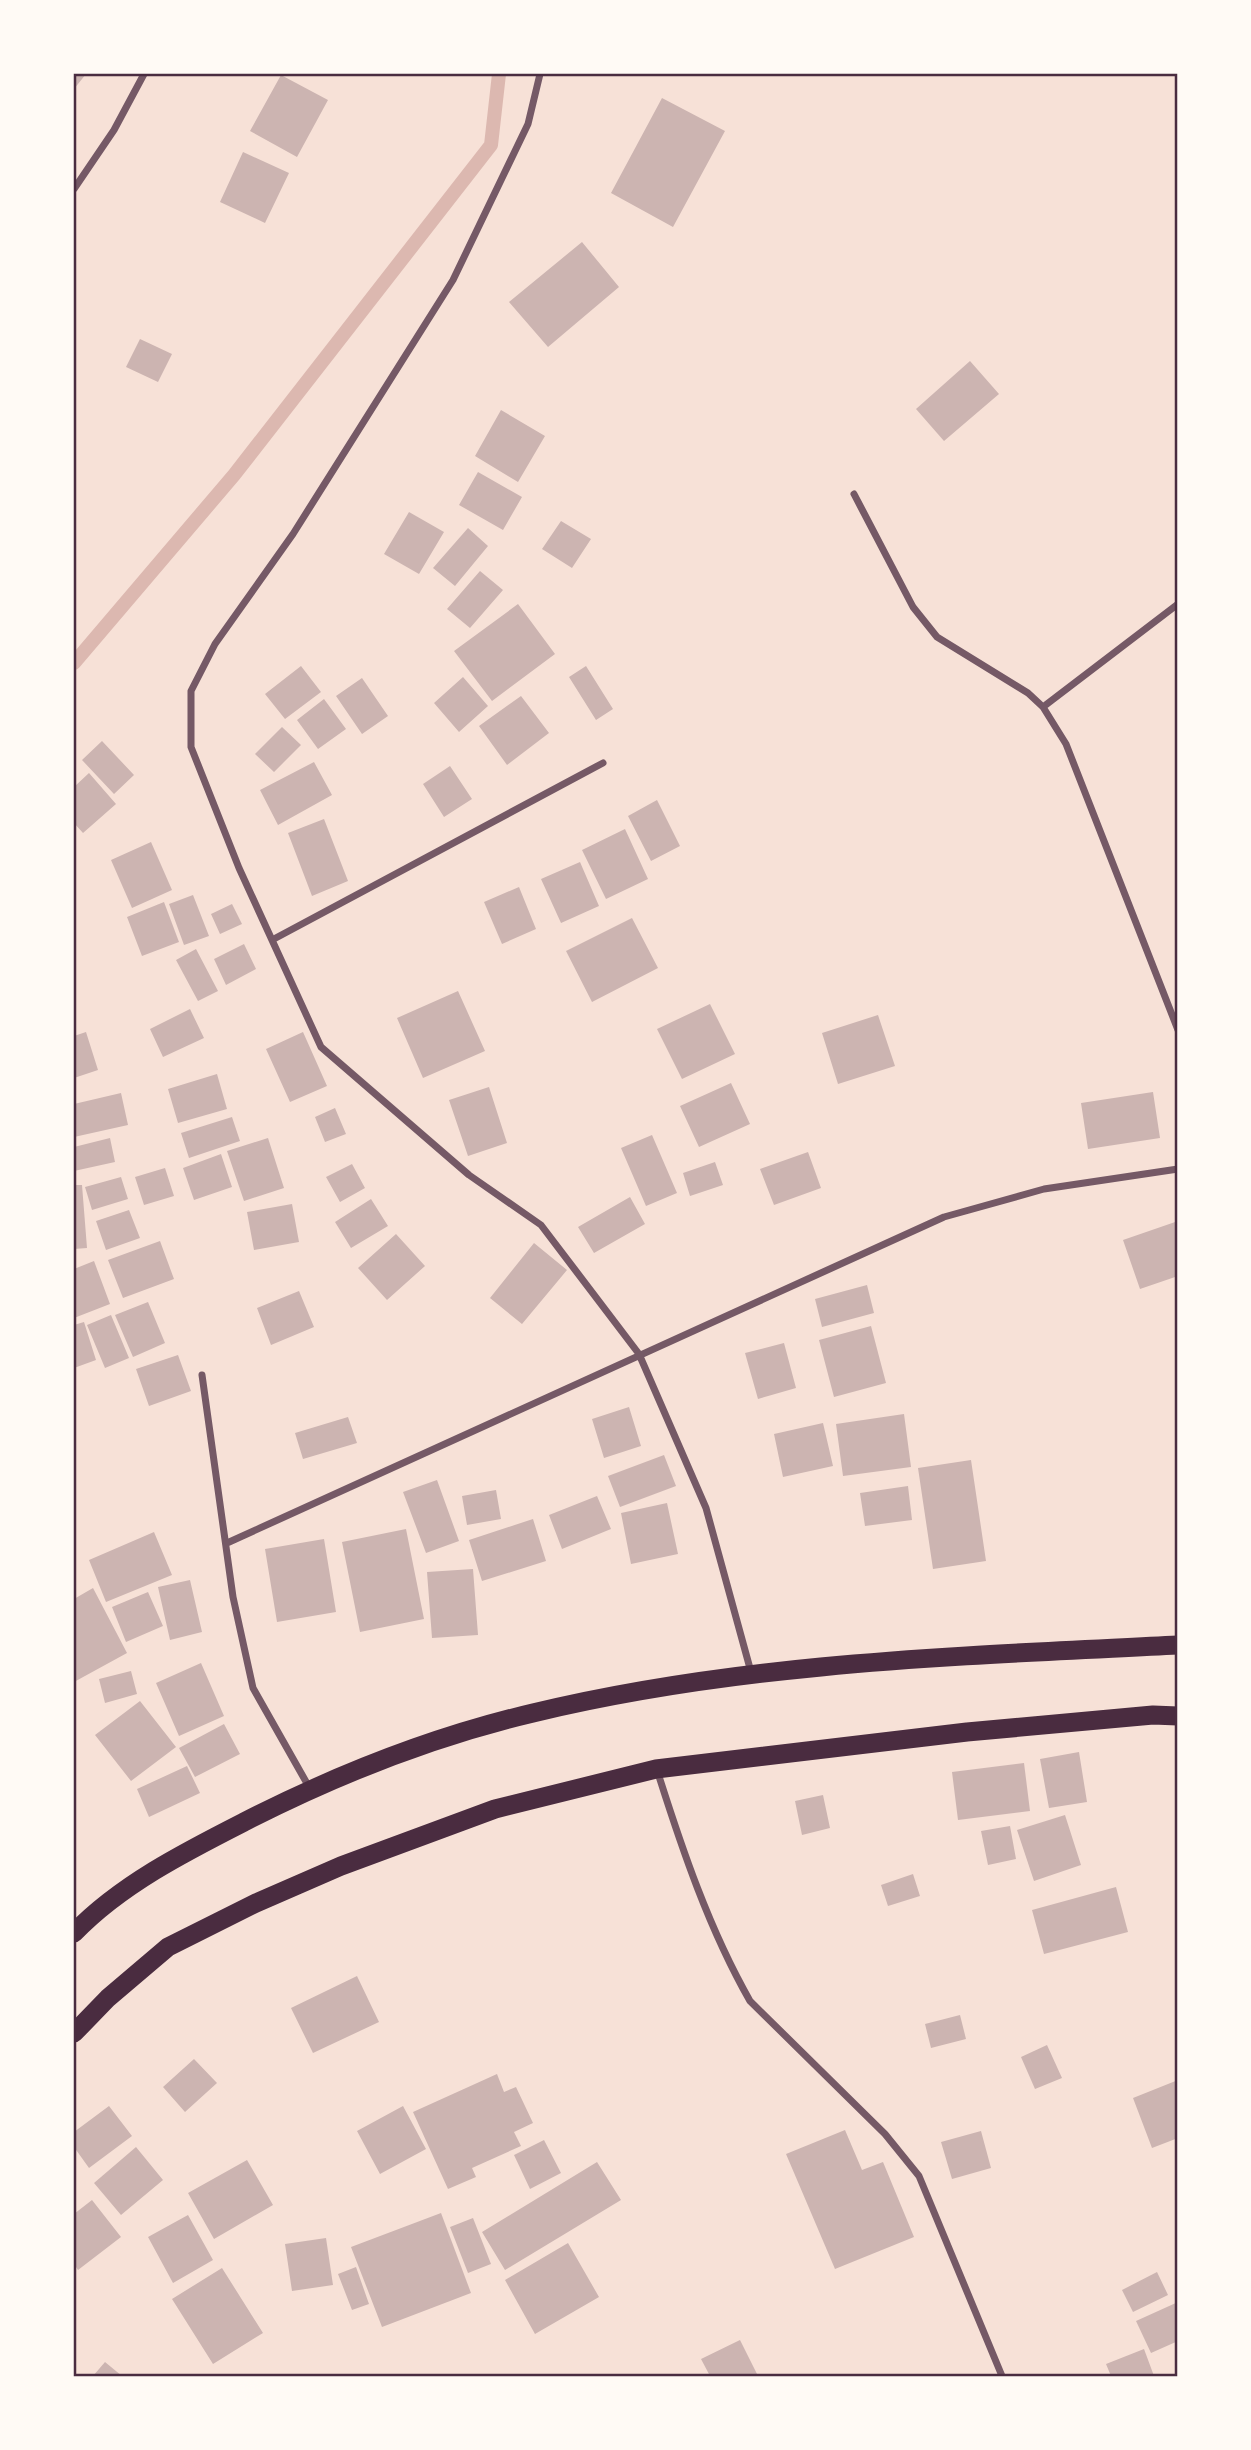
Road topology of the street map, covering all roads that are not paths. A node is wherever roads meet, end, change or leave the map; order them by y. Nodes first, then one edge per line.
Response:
1 (144, 74) edge
2 (540, 74) edge
3 (74, 189) edge
4 (855, 494) dead end
5 (1178, 604) edge
6 (1043, 707) junction
7 (603, 763) dead end
8 (272, 940) junction
9 (1178, 1030) edge
10 (1178, 1169) edge
11 (639, 1354) junction
12 (202, 1375) dead end
13 (227, 1544) junction
14 (1178, 1645) edge
15 (752, 1676) junction
16 (1178, 1716) edge
17 (656, 1769) junction
18 (310, 1788) junction
19 (74, 1933) edge
20 (74, 2033) edge
21 (1002, 2376) edge

1 - 3 street
2 - 8 street
4 - 6 street
5 - 6 street
6 - 9 street
7 - 8 street
8 - 11 street
10 - 11 street
11 - 13 street
11 - 15 street
12 - 13 street
13 - 18 street
14 - 15 highway
15 - 18 highway
16 - 17 highway
17 - 20 highway
17 - 21 street
18 - 19 highway

